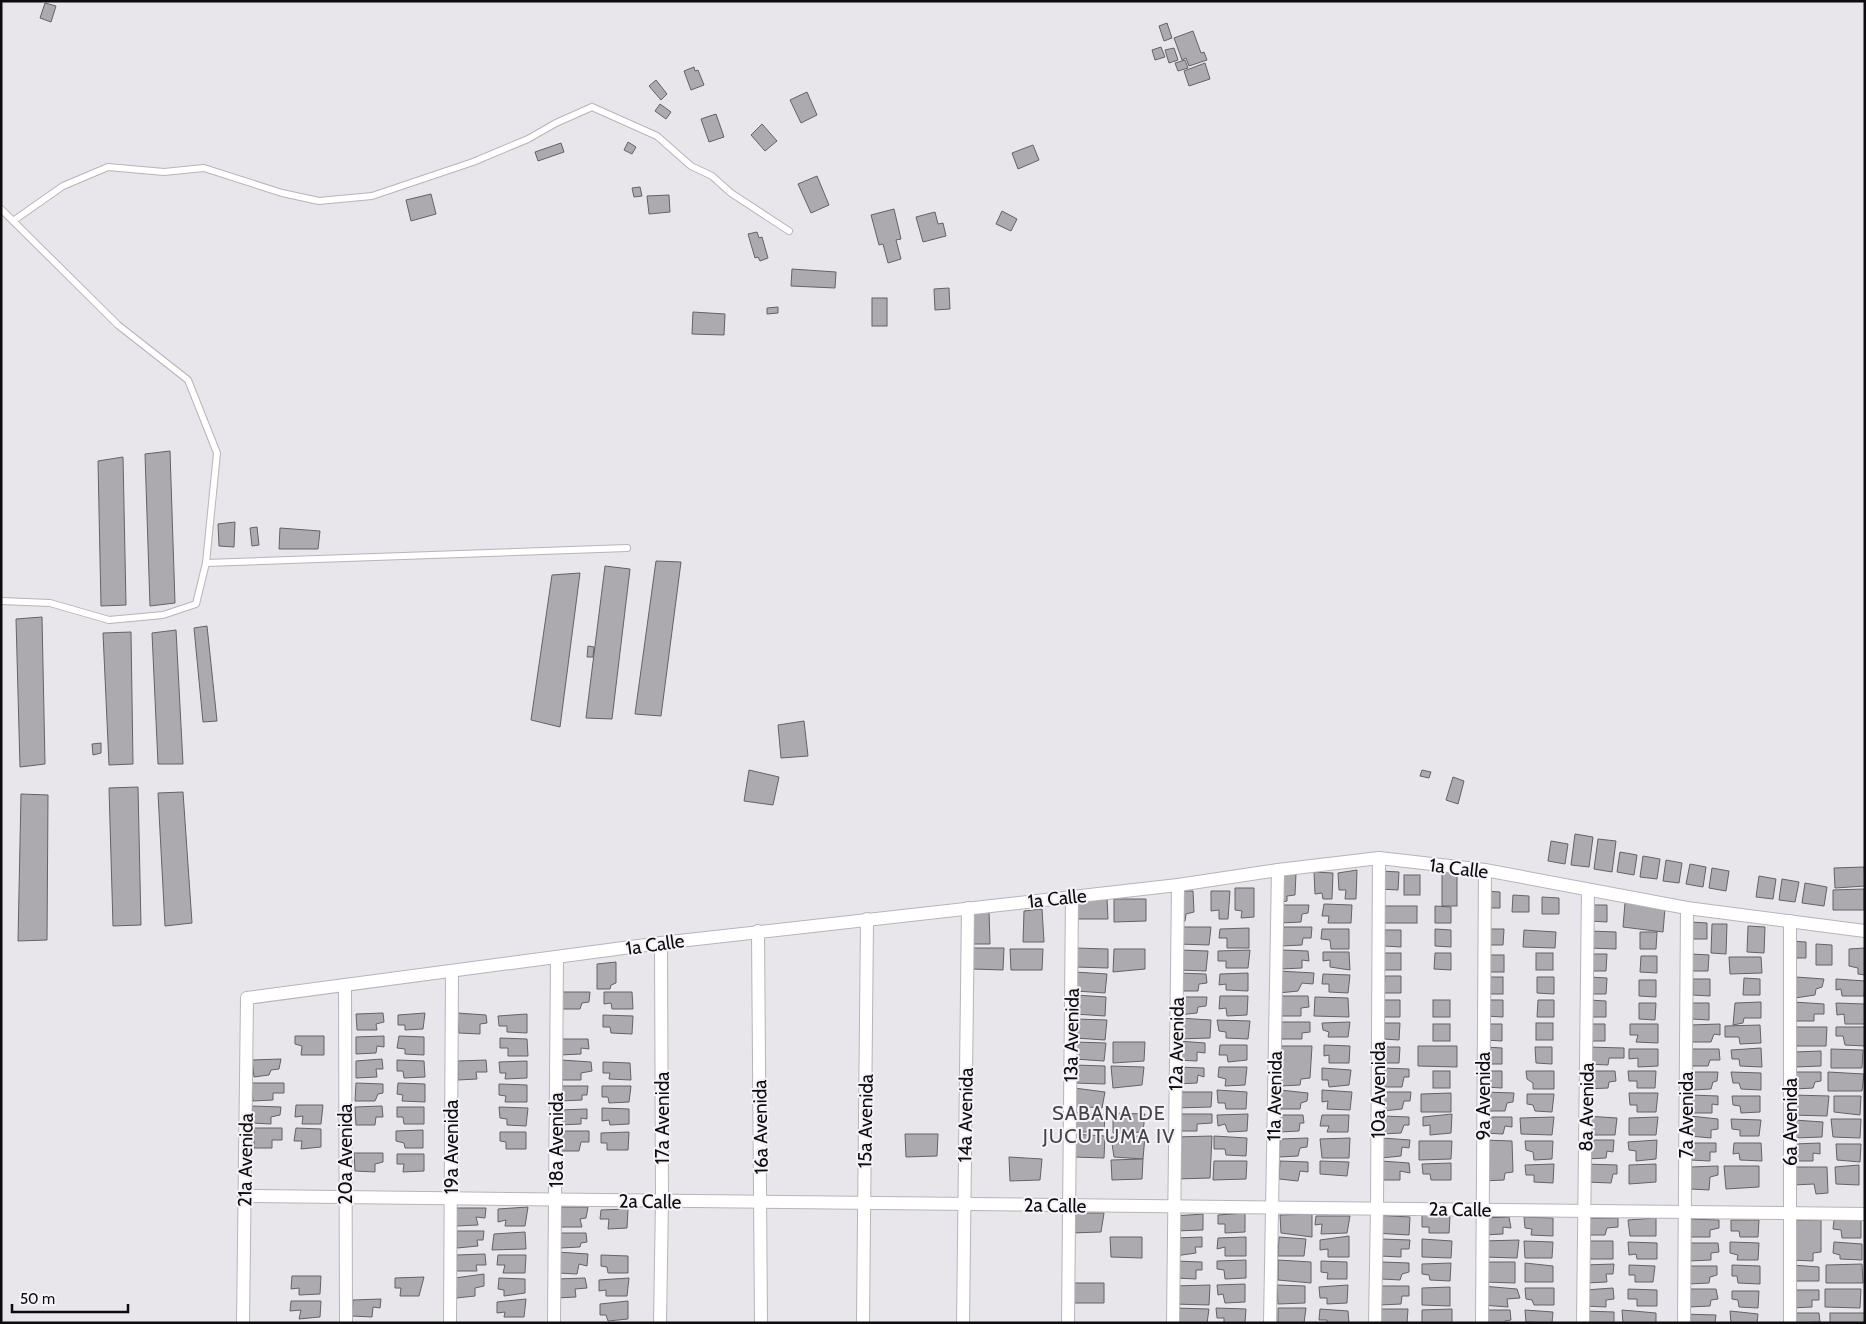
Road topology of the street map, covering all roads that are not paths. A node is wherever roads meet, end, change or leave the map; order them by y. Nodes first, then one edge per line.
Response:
1 (1, 209) edge
2 (13, 220) junction
3 (789, 231) dead end
4 (627, 548) dead end
5 (206, 563) junction
6 (1, 601) edge
7 (1379, 858) junction
8 (1278, 870) junction
9 (1485, 870) junction
10 (1178, 885) junction
11 (1588, 890) junction
12 (1072, 897) junction
13 (968, 908) junction
14 (1687, 908) junction
15 (867, 919) junction
16 (1790, 921) junction
17 (758, 931) junction
18 (1865, 932) edge
19 (661, 943) junction
20 (557, 958) junction
21 (452, 972) junction
22 (344, 985) junction
23 (247, 998) joint
24 (244, 1196) junction
25 (346, 1197) junction
26 (451, 1199) junction
27 (556, 1200) junction
28 (662, 1201) junction
29 (761, 1202) junction
30 (864, 1203) junction
31 (963, 1204) junction
32 (1069, 1205) junction
33 (1174, 1206) junction
34 (1272, 1207) junction
35 (1377, 1208) junction
36 (1483, 1209) junction
37 (1584, 1211) junction
38 (1685, 1212) junction
39 (1790, 1213) junction
40 (1865, 1214) edge
41 (243, 1323) edge
42 (346, 1323) edge
43 (450, 1323) edge
44 (554, 1323) edge
45 (660, 1323) edge
46 (761, 1323) edge
47 (863, 1323) edge
48 (963, 1323) edge
49 (1068, 1323) edge
50 (1173, 1323) edge
51 (1270, 1323) edge
52 (1375, 1323) edge
53 (1482, 1323) edge
54 (1583, 1323) edge
55 (1684, 1323) edge
56 (1790, 1323) edge

1 - 2 lane
2 - 3 lane
2 - 5 lane
4 - 5 lane
5 - 6 lane
7 - 8 street, 1a Calle
7 - 9 street, 1a Calle
7 - 35 street, 10a Avenida
8 - 10 street, 1a Calle
8 - 34 street, 11a Avenida
9 - 11 street, 1a Calle
9 - 36 street, 9a Avenida
10 - 12 street, 1a Calle
10 - 33 street, 12a Avenida
11 - 14 street, 1a Calle
11 - 37 street, 8a Avenida
12 - 13 street, 1a Calle
12 - 32 street, 13a Avenida
13 - 15 street, 1a Calle
13 - 31 street, 14a Avenida
14 - 16 street, 1a Calle
14 - 38 street, 7a Avenida
15 - 17 street, 1a Calle
15 - 30 street, 15a Avenida
16 - 18 street, 1a Calle
16 - 39 street, 6a Avenida
17 - 19 street, 1a Calle
17 - 29 street, 16a Avenida
19 - 20 street, 1a Calle
19 - 28 street, 17a Avenida
20 - 21 street, 1a Calle
20 - 27 street, 18a Avenida
21 - 22 street, 1a Calle
21 - 26 street, 19a Avenida
22 - 23 street, 1a Calle
22 - 25 street, 20a Avenida
23 - 24 street, 21a Avenida
24 - 25 street, 2a Calle
24 - 41 street, 21a Avenida
25 - 26 street, 2a Calle
25 - 42 street, 20a Avenida
26 - 27 street, 2a Calle
26 - 43 street, 19a Avenida
27 - 28 street, 2a Calle
27 - 44 street, 18a Avenida
28 - 29 street, 2a Calle
28 - 45 street, 17a Avenida
29 - 30 street, 2a Calle
29 - 46 street, 16a Avenida
30 - 31 street, 2a Calle
30 - 47 street, 15a Avenida
31 - 32 street, 2a Calle
31 - 48 street, 14a Avenida
32 - 33 street, 2a Calle
32 - 49 street, 13a Avenida
33 - 34 street, 2a Calle
33 - 50 street, 12a Avenida
34 - 35 street, 2a Calle
34 - 51 street, 11a Avenida
35 - 36 street, 2a Calle
35 - 52 street, 10a Avenida
36 - 37 street, 2a Calle
36 - 53 street, 9a Avenida
37 - 38 street, 2a Calle
37 - 54 street, 8a Avenida
38 - 39 street, 2a Calle
38 - 55 street, 7a Avenida
39 - 40 street, 2a Calle
39 - 56 street, 6a Avenida

